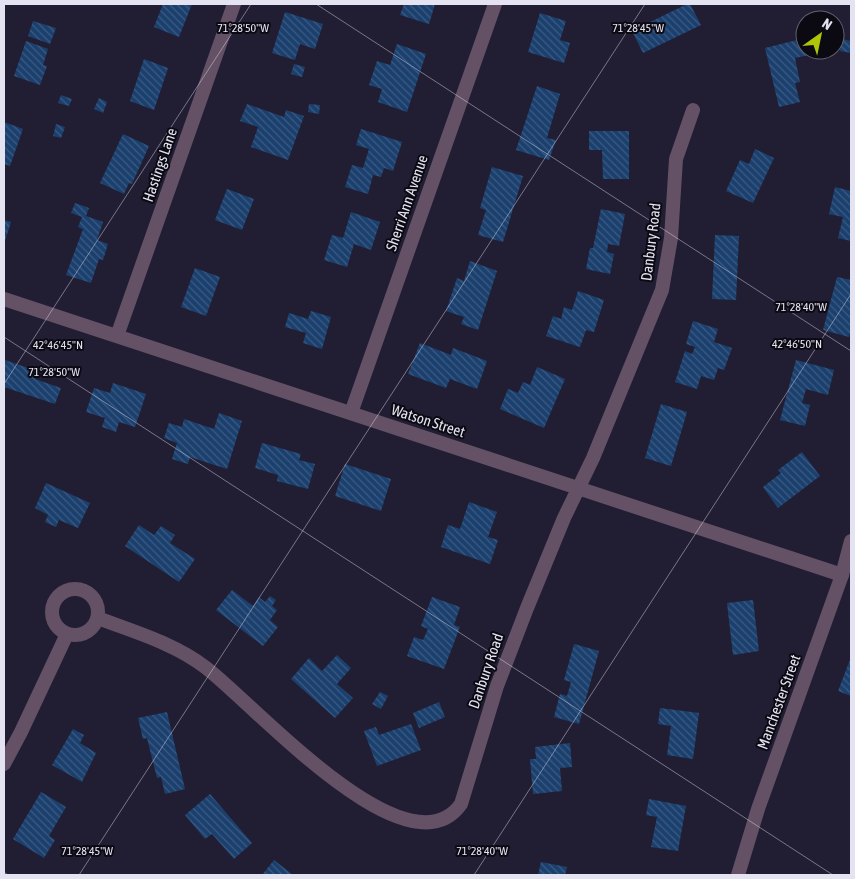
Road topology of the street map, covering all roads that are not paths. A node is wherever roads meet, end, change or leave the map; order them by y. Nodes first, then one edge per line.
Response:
1 (234, 4) edge
2 (495, 4) edge
3 (693, 110) dead end
4 (4, 299) edge
5 (118, 336) junction
6 (350, 413) junction
7 (579, 488) junction
8 (851, 541) edge
9 (842, 574) junction
10 (98, 618) junction
11 (67, 634) junction
12 (4, 764) edge
13 (296, 768) dead end
14 (449, 830) dead end
15 (738, 875) edge

1 - 5 street, Hastings Lane
2 - 6 street, Sherri Ann Avenue
3 - 7 street, Danbury Road
4 - 5 street, Watson Street
5 - 6 street, Watson Street
6 - 7 street, Watson Street
7 - 9 street, Watson Street
7 - 14 street, Danbury Road
8 - 9 street, Manchester Street
9 - 15 street, Manchester Street
10 - 11 street
10 - 11 street
10 - 13 street
11 - 12 street

